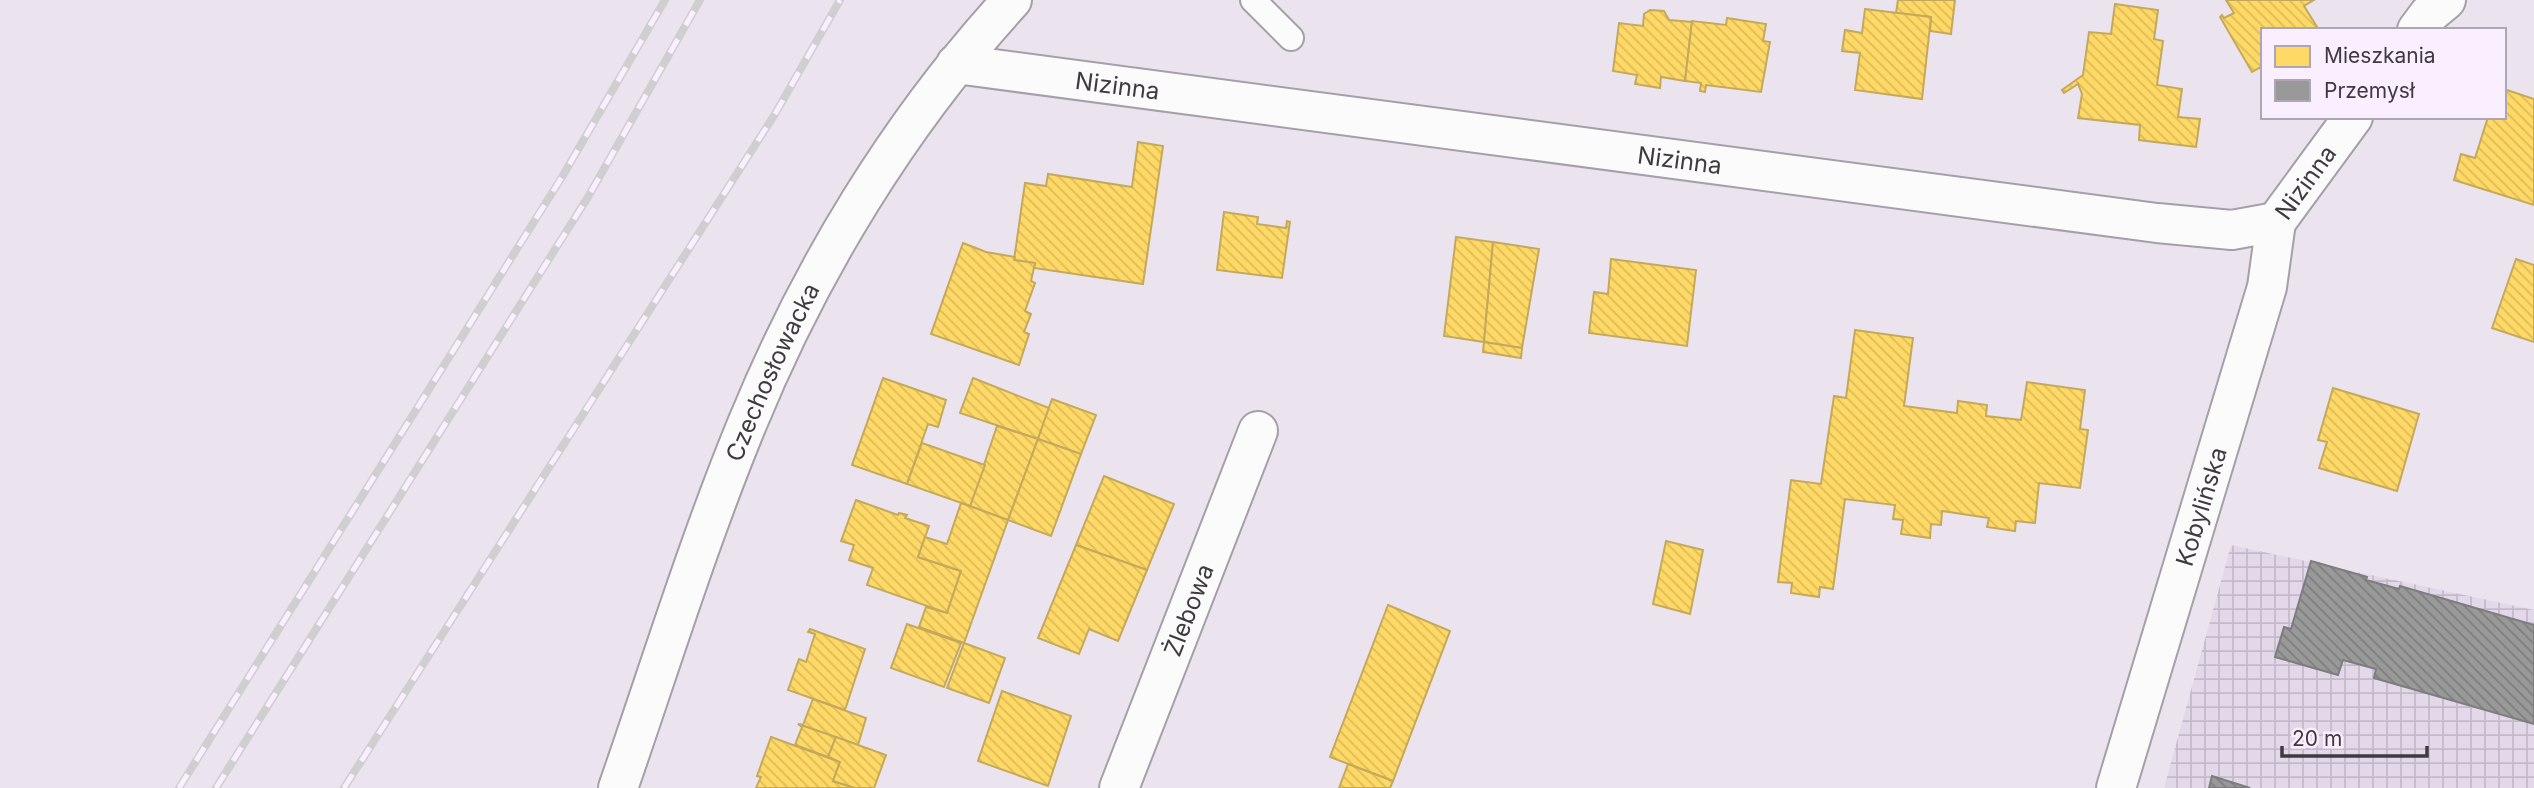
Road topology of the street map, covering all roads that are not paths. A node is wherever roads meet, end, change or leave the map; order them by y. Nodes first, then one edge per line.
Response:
1 (1012, 0) edge
2 (1253, 0) edge
3 (2446, 0) edge
4 (2418, 28) edge
5 (1291, 38) dead end
6 (956, 64) junction
7 (2352, 119) edge
8 (2276, 222) junction
9 (1258, 431) dead end
10 (618, 788) edge
11 (1119, 788) edge
12 (2116, 788) edge

1 - 6 street, Czechosłowacka
2 - 5 lane
3 - 4 street
6 - 8 street, Nizinna
6 - 10 street, Czechosłowacka
7 - 8 street, Nizinna
8 - 12 street, Kobylińska
9 - 11 street, Żlebowa

